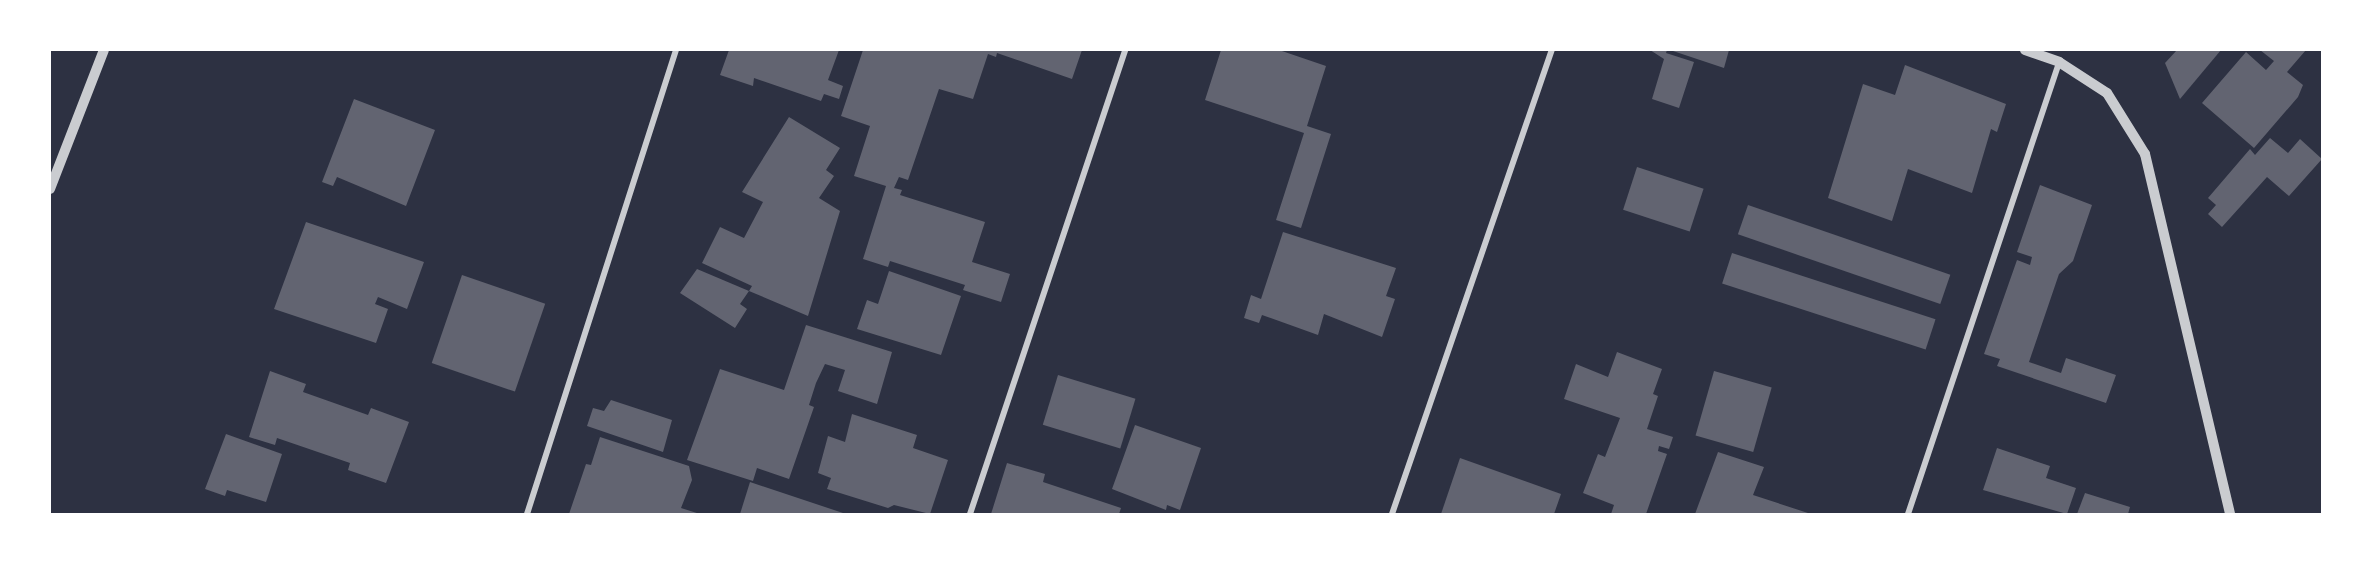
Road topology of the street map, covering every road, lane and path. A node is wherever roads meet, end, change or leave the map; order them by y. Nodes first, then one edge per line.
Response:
1 (104, 50) edge
2 (676, 50) edge
3 (1125, 50) edge
4 (1552, 50) edge
5 (2025, 50) edge
6 (2059, 62) junction
7 (50, 189) edge
8 (527, 514) edge
9 (970, 514) edge
10 (1392, 514) edge
11 (1908, 514) edge
12 (2230, 514) edge

1 - 7 street
2 - 8 street
3 - 9 street
4 - 10 street
5 - 6 street
6 - 11 street
6 - 12 street

